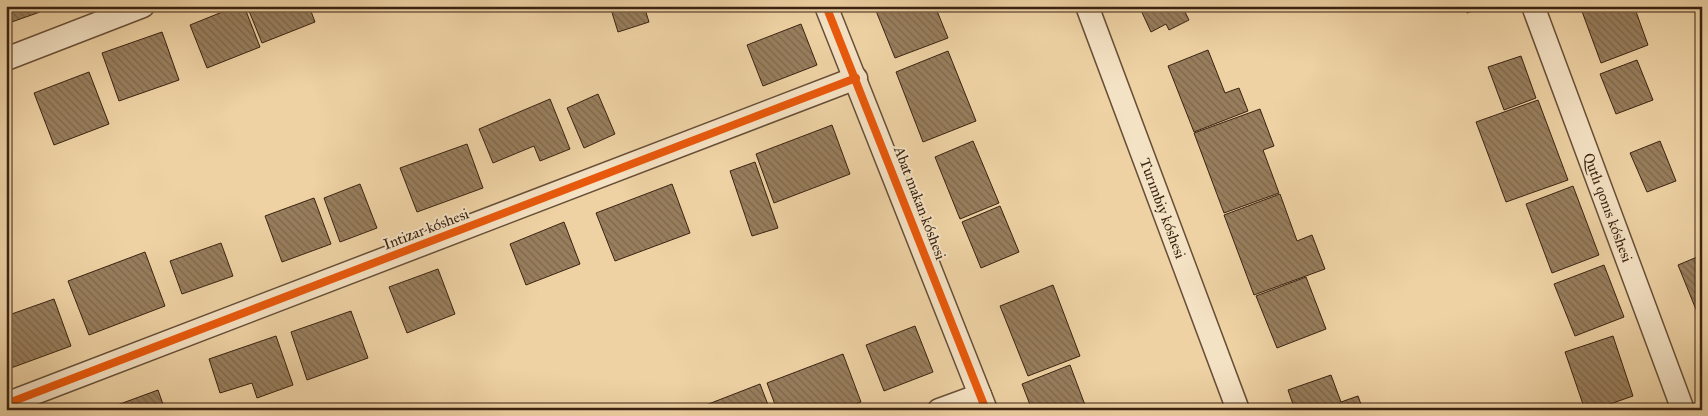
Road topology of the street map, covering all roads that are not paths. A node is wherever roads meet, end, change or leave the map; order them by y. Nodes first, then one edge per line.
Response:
1 (143, 6) edge
2 (826, 6) edge
3 (1087, 6) edge
4 (1533, 6) edge
5 (6, 59) edge
6 (856, 78) junction
7 (983, 402) edge
8 (6, 404) edge
9 (939, 410) edge
10 (1238, 410) edge
11 (1683, 410) edge

1 - 5 street
2 - 6 street, Abat makan kóshesi
3 - 10 street, Turımbiy kóshesi
4 - 11 street, Qutlı qonıs kóshesi
6 - 7 street, Abat makan kóshesi
6 - 8 street, Intizar kóshesi
7 - 9 street

